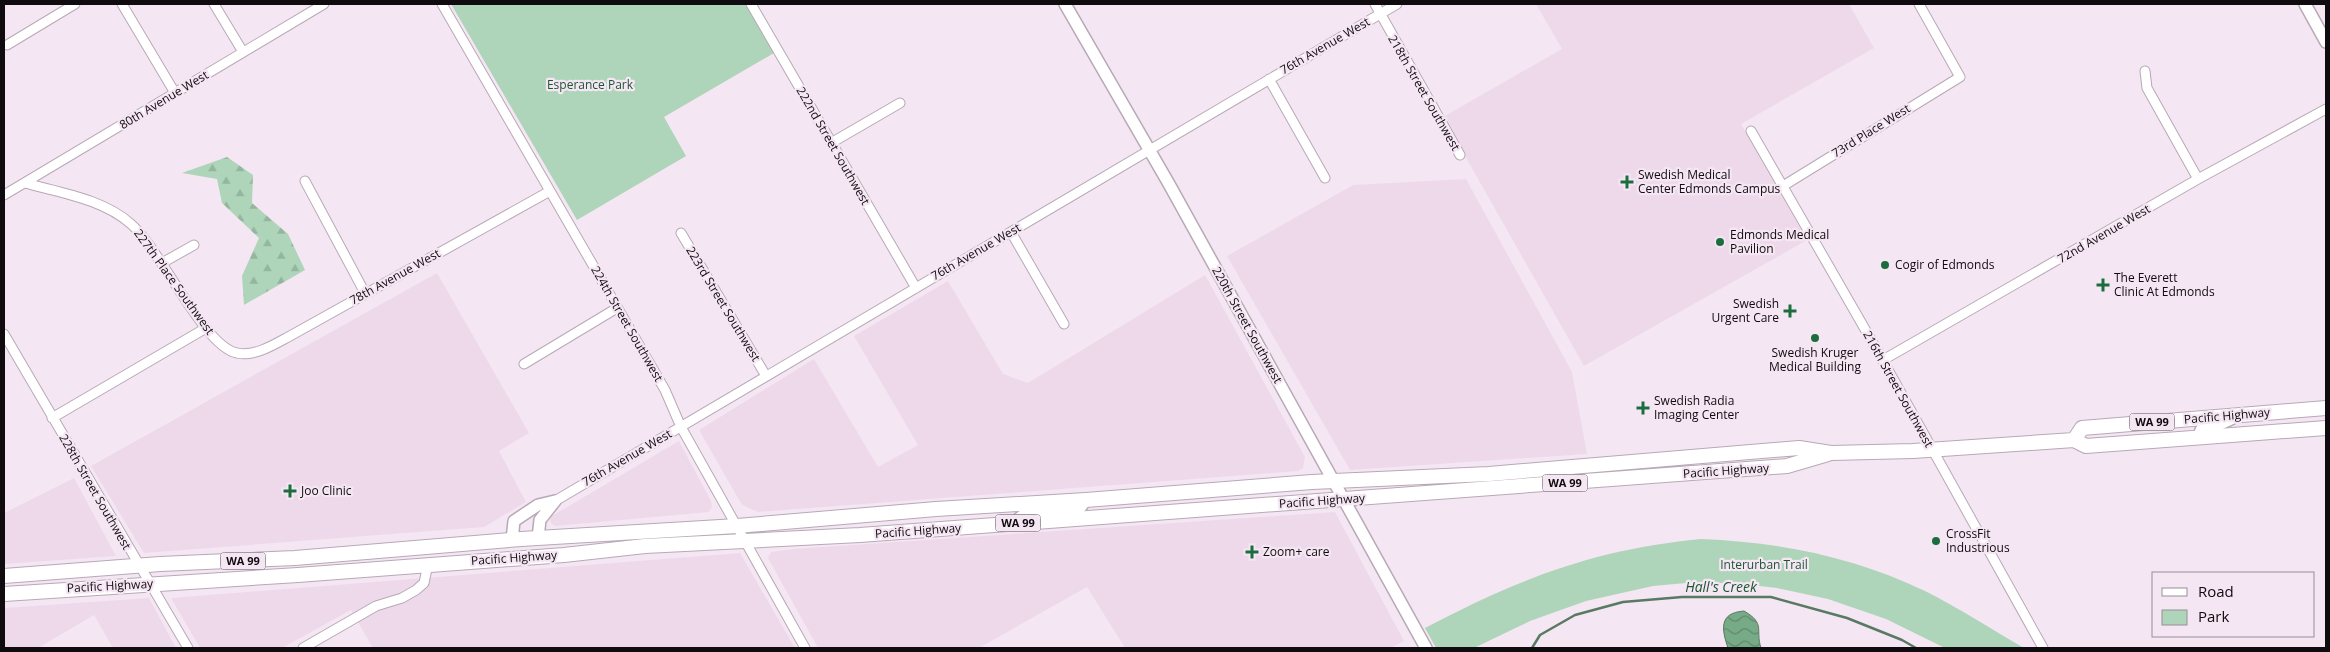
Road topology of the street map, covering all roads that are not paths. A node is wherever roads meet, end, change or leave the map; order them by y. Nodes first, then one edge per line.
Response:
1 (75, 4) edge
2 (122, 4) edge
3 (214, 4) edge
4 (324, 4) edge
5 (442, 4) edge
6 (751, 4) edge
7 (1065, 4) edge
8 (1375, 4) edge
9 (1397, 4) edge
10 (1919, 4) edge
11 (2305, 4) edge
12 (1380, 14) junction
13 (2326, 42) edge
14 (7, 45) dead end
15 (243, 52) junction
16 (2145, 71) dead end
17 (1269, 79) junction
18 (175, 93) junction
19 (900, 103) dead end
20 (2326, 109) edge
21 (1751, 130) dead end
22 (831, 143) junction
23 (1149, 149) junction
24 (1460, 155) dead end
25 (1325, 178) dead end
26 (2198, 180) junction
27 (305, 181) dead end
28 (25, 183) junction
29 (1783, 186) junction
30 (550, 191) junction
31 (4, 195) edge
32 (680, 232) dead end
33 (1011, 232) junction
34 (194, 245) dead end
35 (162, 262) junction
36 (916, 288) junction
37 (365, 292) junction
38 (617, 308) junction
39 (1064, 324) dead end
40 (206, 328) junction
41 (4, 334) edge
42 (236, 353) joint
43 (1883, 360) junction
44 (524, 364) dead end
45 (766, 376) junction
46 (2326, 408) edge
47 (704, 413) junction
48 (2237, 416) junction
49 (52, 418) junction
50 (681, 427) junction
51 (2326, 428) edge
52 (2200, 437) junction
53 (689, 440) junction
54 (2074, 440) junction
55 (1932, 450) junction
56 (1831, 453) junction
57 (1334, 482) junction
58 (1343, 499) junction
59 (555, 500) junction
60 (1086, 500) junction
61 (1011, 524) junction
62 (737, 526) junction
63 (538, 538) junction
64 (512, 540) junction
65 (746, 540) junction
66 (428, 564) junction
67 (138, 565) junction
68 (4, 576) edge
69 (149, 584) junction
70 (4, 594) edge
71 (188, 648) edge
72 (303, 648) edge
73 (805, 648) edge
74 (1426, 648) edge
75 (2043, 648) edge

1 - 14 street
2 - 18 street
3 - 15 street
4 - 15 street, 80th Avenue West
5 - 30 street, 224th Street Southwest
6 - 22 street, 222nd Street Southwest
7 - 23 main road, 220th Street Southwest
8 - 12 street, 218th Street Southwest
9 - 12 street, 76th Avenue West
10 - 29 street, 73rd Place West
11 - 13 main road
12 - 17 street, 76th Avenue West
12 - 24 street, 218th Street Southwest
15 - 18 street, 80th Avenue West
16 - 26 street
17 - 23 street, 76th Avenue West
17 - 25 street
18 - 28 street, 80th Avenue West
19 - 22 street
20 - 26 street, 72nd Avenue West
21 - 29 street, 216th Street Southwest
22 - 36 street, 222nd Street Southwest
23 - 33 street, 76th Avenue West
23 - 57 main road, 220th Street Southwest
26 - 43 street, 72nd Avenue West
27 - 37 street
28 - 31 street, 80th Avenue West
28 - 35 street, 227th Place Southwest
29 - 43 street, 216th Street Southwest
30 - 37 street, 78th Avenue West
30 - 38 street, 224th Street Southwest
32 - 45 street, 223rd Street Southwest
33 - 36 street, 76th Avenue West
33 - 39 street
34 - 35 street
35 - 40 street, 227th Place Southwest
36 - 45 street, 76th Avenue West
37 - 42 street, 78th Avenue West
38 - 44 street
38 - 50 street, 224th Street Southwest
40 - 42 street, 227th Place Southwest
40 - 49 street
41 - 49 street, 228th Street Southwest
43 - 55 street, 216th Street Southwest
45 - 47 street, 76th Avenue West
46 - 48 highway, Pacific Highway / WA 99
47 - 50 street, 76th Avenue West
47 - 53 street
48 - 52 main road
48 - 54 highway, Pacific Highway / WA 99
49 - 67 street, 228th Street Southwest
50 - 53 street, 224th Street Southwest
50 - 59 street, 76th Avenue West
51 - 52 highway, Pacific Highway / WA 99
52 - 54 highway, Pacific Highway / WA 99
53 - 62 street, 224th Street Southwest
54 - 55 highway, Pacific Highway / WA 99
55 - 56 highway, Pacific Highway / WA 99
55 - 75 street, 216th Street Southwest
56 - 57 highway, Pacific Highway / WA 99
56 - 58 highway, Pacific Highway / WA 99
57 - 58 main road, 220th Street Southwest
57 - 60 highway, Pacific Highway / WA 99
58 - 61 highway, Pacific Highway / WA 99
58 - 74 main road, 220th Street Southwest
59 - 63 main road
59 - 64 main road
60 - 61 main road
60 - 62 highway, Pacific Highway / WA 99
61 - 65 highway, Pacific Highway / WA 99
62 - 63 highway, Pacific Highway / WA 99
62 - 65 street, 224th Street Southwest
63 - 64 highway, Pacific Highway / WA 99
64 - 67 highway, Pacific Highway / WA 99
65 - 66 highway, Pacific Highway / WA 99
65 - 73 street, 224th Street Southwest
66 - 69 highway, Pacific Highway / WA 99
66 - 72 street
67 - 68 highway, Pacific Highway / WA 99
67 - 69 street, 228th Street Southwest
69 - 70 highway, Pacific Highway / WA 99
69 - 71 street, 228th Street Southwest

